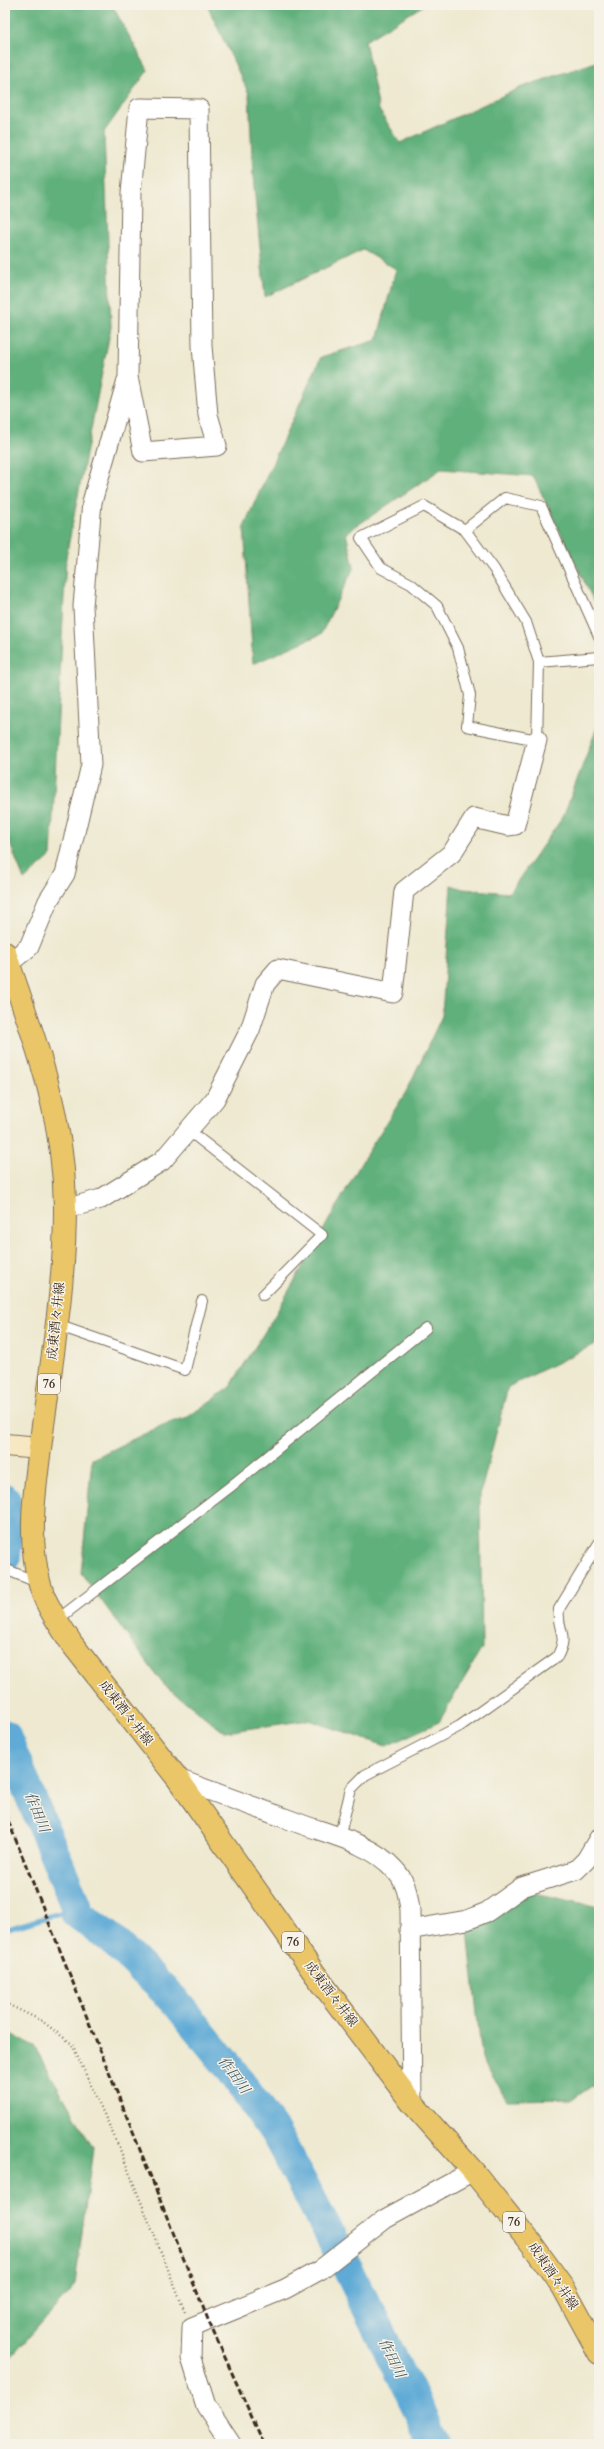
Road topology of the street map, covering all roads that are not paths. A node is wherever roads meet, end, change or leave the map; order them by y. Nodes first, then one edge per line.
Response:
1 (128, 377) junction
2 (465, 530) junction
3 (599, 636) edge
4 (599, 657) edge
5 (539, 662) junction
6 (537, 740) junction
7 (7, 958) edge
8 (188, 1130) junction
9 (65, 1209) junction
10 (263, 1295) dead end
11 (202, 1301) dead end
12 (57, 1324) junction
13 (426, 1328) dead end
14 (5, 1445) edge
15 (40, 1448) junction
16 (599, 1543) edge
17 (5, 1569) edge
18 (39, 1583) junction
19 (57, 1620) junction
20 (178, 1779) junction
21 (339, 1838) junction
22 (599, 1838) edge
23 (409, 1930) junction
24 (412, 2103) junction
25 (473, 2171) junction
26 (599, 2353) edge
27 (231, 2444) edge

1 - 1 street
1 - 7 street
2 - 3 lane
2 - 5 lane
2 - 6 lane
4 - 5 lane
5 - 6 lane
6 - 8 street
7 - 9 main road, 成東酒々井線 / 76
8 - 9 street
8 - 10 lane
9 - 12 main road, 成東酒々井線 / 76
11 - 12 lane
12 - 15 main road, 成東酒々井線 / 76
13 - 19 lane
14 - 15 street
15 - 18 main road, 成東酒々井線 / 76
16 - 21 lane
17 - 18 lane
18 - 19 main road, 成東酒々井線 / 76
19 - 20 main road, 成東酒々井線 / 76
20 - 21 street
20 - 24 main road, 成東酒々井線 / 76
21 - 23 street
22 - 23 street
23 - 24 street
24 - 25 main road, 成東酒々井線 / 76
25 - 26 main road, 成東酒々井線 / 76
25 - 27 street

